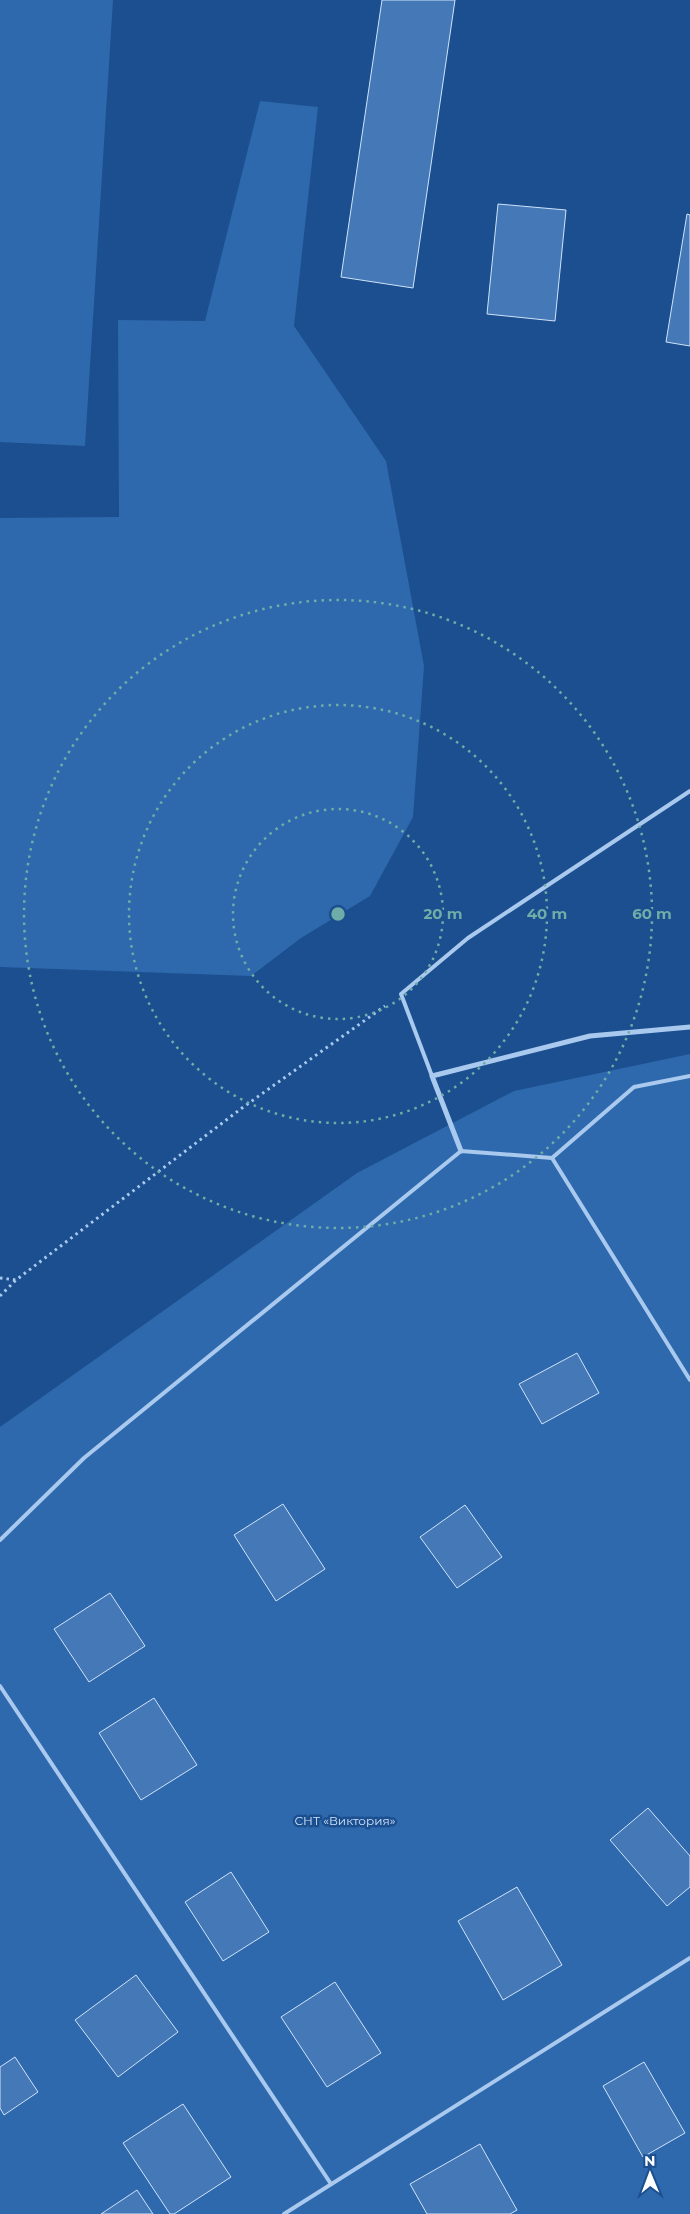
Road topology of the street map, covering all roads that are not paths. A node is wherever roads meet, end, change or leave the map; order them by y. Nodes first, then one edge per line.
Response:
1 (690, 791) edge
2 (690, 1027) edge
3 (432, 1076) junction
4 (690, 1076) edge
5 (461, 1151) junction
6 (552, 1158) junction
7 (690, 1380) edge
8 (0, 1540) edge
9 (0, 1686) edge
10 (690, 1958) edge
11 (331, 2184) junction
12 (284, 2214) edge

1 - 3 lane
2 - 3 street
3 - 5 street
4 - 6 lane
5 - 6 lane
5 - 8 lane
6 - 7 lane
9 - 11 lane
10 - 11 lane
11 - 12 lane

